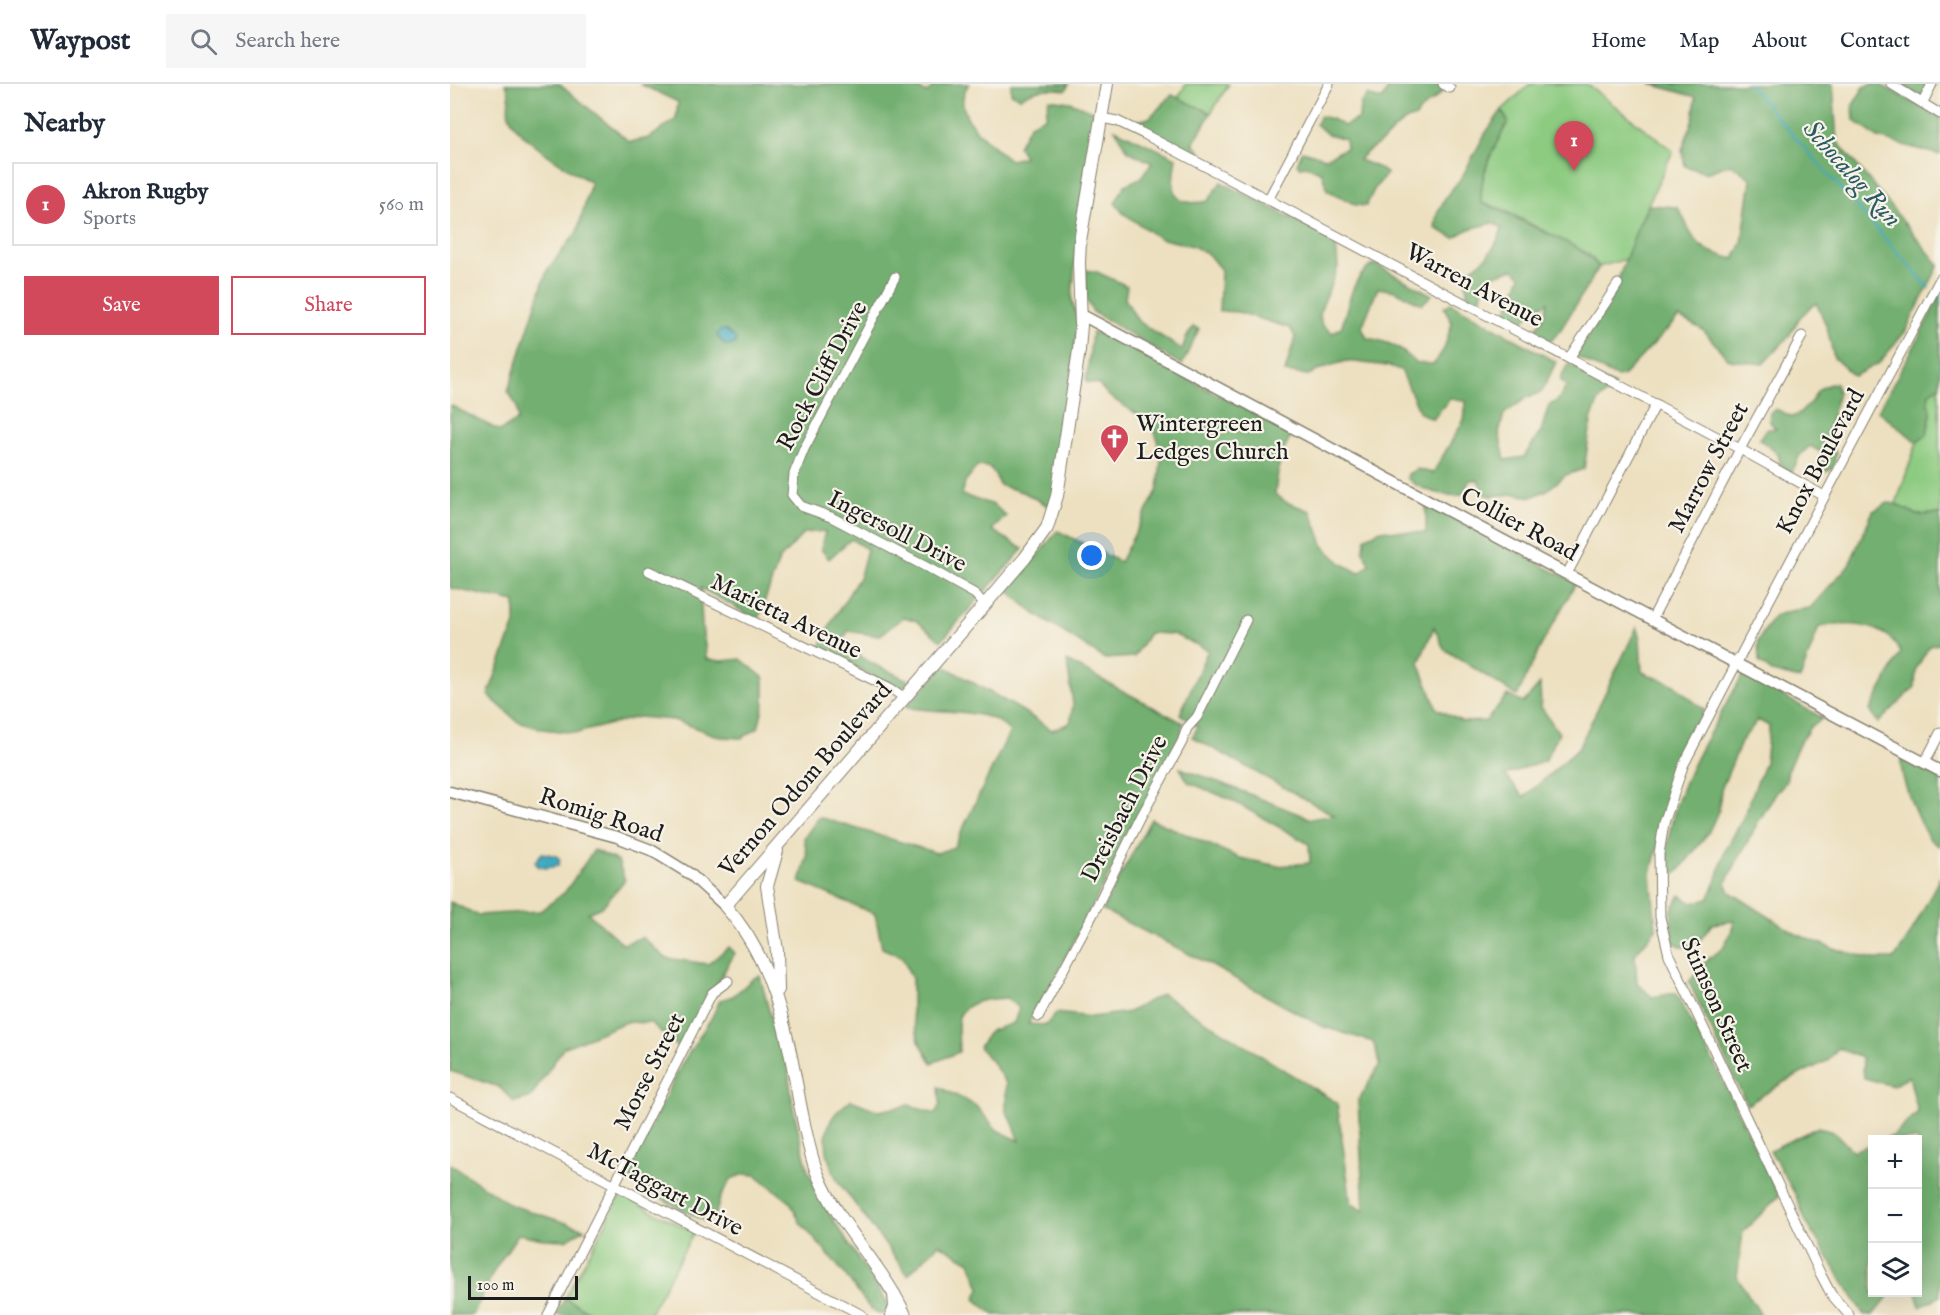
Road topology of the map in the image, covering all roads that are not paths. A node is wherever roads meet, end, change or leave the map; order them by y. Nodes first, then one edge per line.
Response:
1 (1107, 84) edge
2 (1329, 84) edge
3 (1891, 84) edge
4 (1932, 84) edge
5 (1923, 102) junction
6 (1940, 114) edge
7 (1101, 118) junction
8 (1268, 200) junction
9 (895, 277) dead end
10 (1940, 279) edge
11 (1618, 284) dead end
12 (1080, 314) junction
13 (1802, 336) dead end
14 (1569, 358) junction
15 (1656, 404) junction
16 (1740, 449) junction
17 (792, 495) joint
18 (1824, 496) junction
19 (649, 571) dead end
20 (1567, 574) junction
21 (984, 604) junction
22 (1652, 619) junction
23 (1246, 620) dead end
24 (1736, 663) junction
25 (905, 698) junction
26 (1940, 733) edge
27 (1925, 762) junction
28 (1940, 771) edge
29 (450, 792) edge
30 (779, 844) junction
31 (726, 906) junction
32 (728, 981) dead end
33 (778, 1002) junction
34 (1038, 1017) dead end
35 (450, 1098) edge
36 (614, 1185) junction
37 (894, 1293) junction
38 (548, 1315) edge
39 (862, 1315) edge
40 (892, 1315) edge
41 (905, 1315) edge
42 (1849, 1315) edge

1 - 7 main road, Vernon Odom Boulevard
2 - 8 street
3 - 5 street
4 - 5 street
5 - 6 street
7 - 8 street, Warren Avenue
7 - 12 main road, Vernon Odom Boulevard
8 - 14 street, Warren Avenue
9 - 17 street, Rock Cliff Drive
10 - 18 street, Knox Boulevard
11 - 14 street
12 - 20 street, Collier Road
12 - 21 main road, Vernon Odom Boulevard
13 - 16 street, Marrow Street
14 - 15 street, Warren Avenue
15 - 16 street, Warren Avenue
15 - 20 street
16 - 18 street, Warren Avenue
16 - 22 street, Marrow Street
17 - 21 street, Ingersoll Drive
18 - 24 street, Knox Boulevard
19 - 25 street, Marietta Avenue
20 - 22 street, Collier Road
21 - 25 main road, Vernon Odom Boulevard
22 - 24 street, Collier Road
23 - 34 street, Dreisbach Drive
24 - 27 street, Collier Road
24 - 42 street, Stimson Street
25 - 30 main road, Vernon Odom Boulevard
26 - 27 street
27 - 28 street, Collier Road
29 - 31 street, Romig Road
30 - 31 main road, Vernon Odom Boulevard
30 - 33 main road
31 - 33 main road, Vernon Odom Boulevard
32 - 36 street, Morse Street
33 - 37 main road, Vernon Odom Boulevard
35 - 36 street, McTaggart Drive
36 - 38 street, Morse Street
36 - 39 street, McTaggart Drive
37 - 40 main road
37 - 41 main road, Vernon Odom Boulevard

